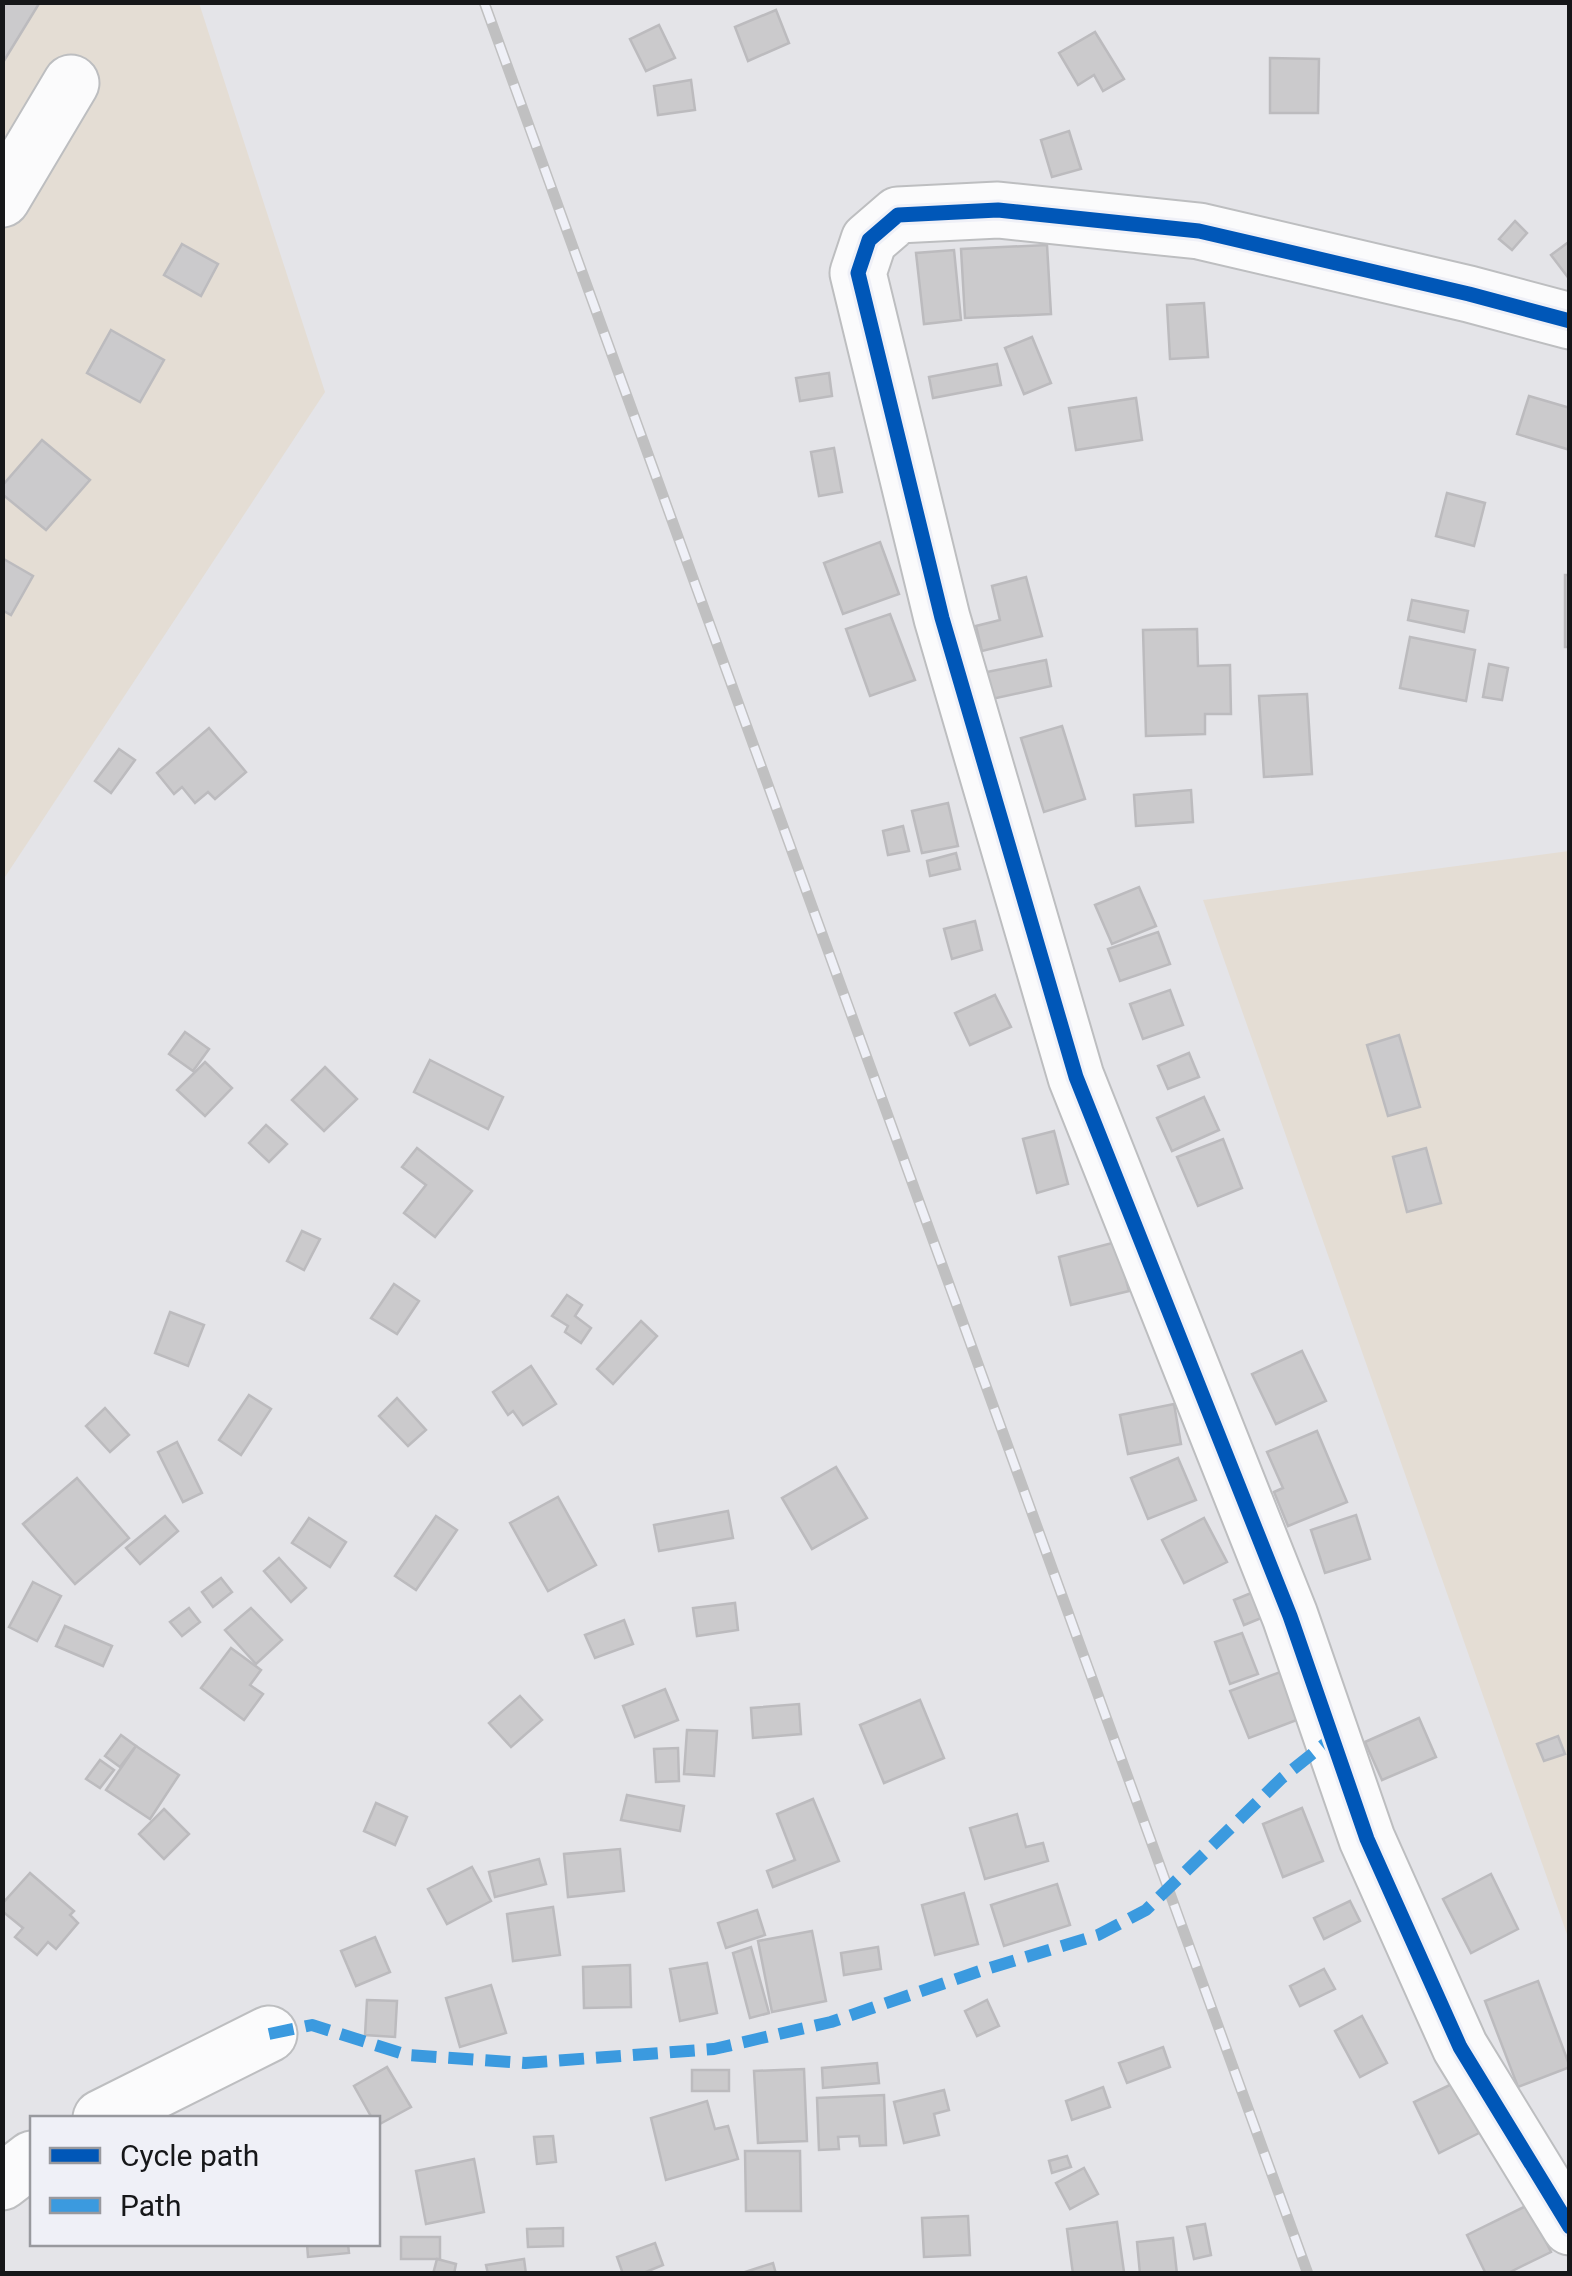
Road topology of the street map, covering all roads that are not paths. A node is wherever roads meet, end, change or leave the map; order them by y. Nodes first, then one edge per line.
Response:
1 (71, 83) dead end
2 (2, 199) edge
3 (1570, 322) edge
4 (269, 2034) dead end
5 (105, 2116) edge
6 (30, 2161) edge
7 (2, 2182) edge
8 (1570, 2227) edge

1 - 2 street
3 - 8 street
4 - 5 street
6 - 7 street

